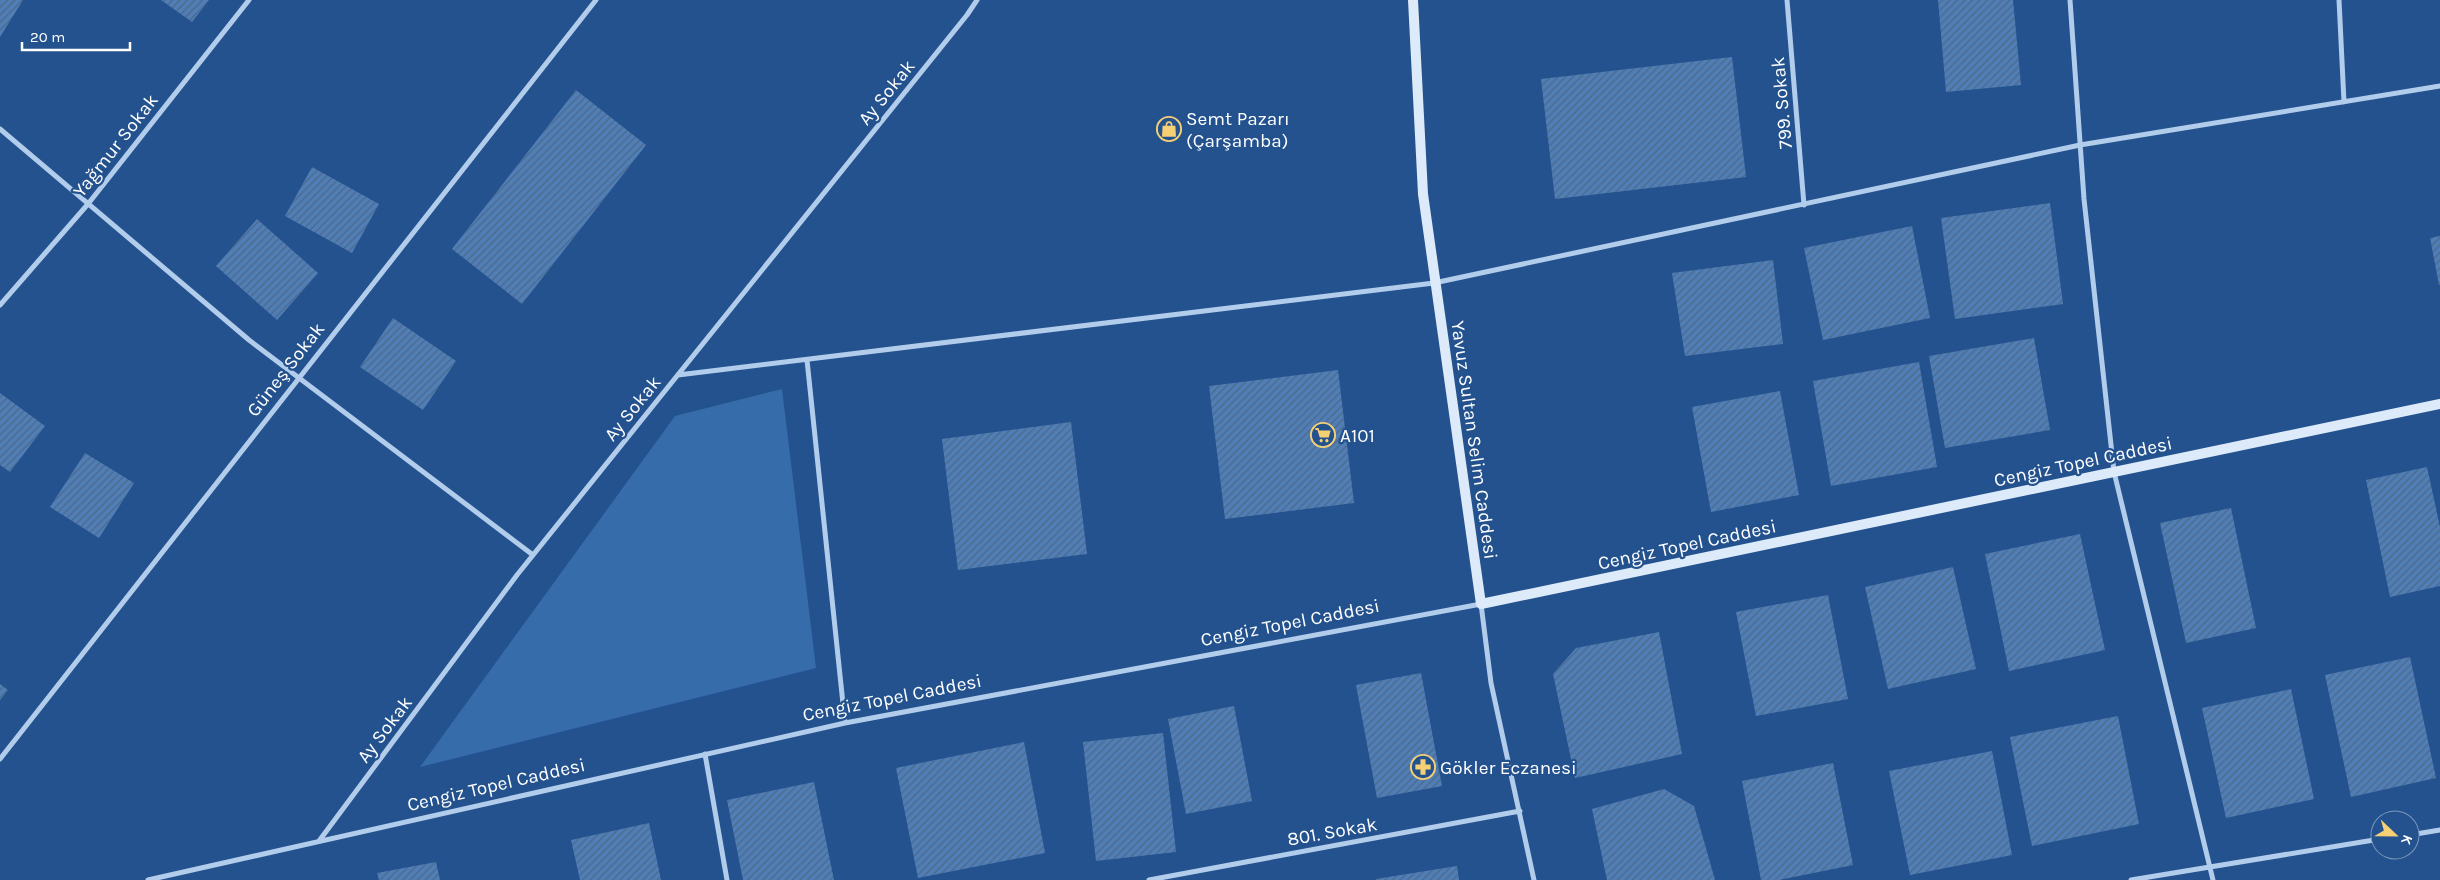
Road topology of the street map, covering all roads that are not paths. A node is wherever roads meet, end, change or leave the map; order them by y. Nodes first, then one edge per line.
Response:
1 (249, 0) edge
2 (596, 0) edge
3 (977, 0) edge
4 (1413, 0) edge
5 (1788, 0) edge
6 (2070, 0) edge
7 (2339, 0) edge
8 (2440, 86) edge
9 (2344, 102) junction
10 (0, 129) edge
11 (2080, 145) junction
12 (88, 204) junction
13 (1804, 204) junction
14 (1434, 283) junction
15 (0, 305) edge
16 (807, 360) junction
17 (678, 375) junction
18 (298, 377) junction
19 (2440, 404) edge
20 (2114, 472) junction
21 (533, 555) junction
22 (1481, 604) junction
23 (845, 723) junction
24 (705, 754) junction
25 (0, 759) edge
26 (1520, 811) junction
27 (2440, 830) edge
28 (2420, 833) edge
29 (2370, 841) edge
30 (319, 842) junction
31 (2209, 866) junction
32 (148, 880) edge
33 (728, 880) edge
34 (1149, 880) edge
35 (1534, 880) edge
36 (2131, 880) edge
37 (2213, 880) edge

1 - 12 street, Yağmur Sokak
2 - 18 street, Güneş Sokak
3 - 17 street, Ay Sokak
4 - 14 street, Yavuz Sultan Selim Caddesi
5 - 13 street, 799. Sokak
6 - 11 street
7 - 9 street
8 - 9 street
9 - 11 street
10 - 12 street
11 - 13 street
11 - 20 street
12 - 15 street, Yağmur Sokak
12 - 18 street
13 - 14 street
14 - 16 street
14 - 22 street, Yavuz Sultan Selim Caddesi
16 - 17 street
16 - 23 street
17 - 21 street, Ay Sokak
18 - 21 street
18 - 25 street, Güneş Sokak
19 - 20 street, Cengiz Topel Caddesi
20 - 22 street, Cengiz Topel Caddesi
20 - 31 street
21 - 30 street, Ay Sokak
22 - 23 street, Cengiz Topel Caddesi
22 - 26 street, Yavuz Sultan Selim Caddesi
23 - 24 street, Cengiz Topel Caddesi
24 - 30 street, Cengiz Topel Caddesi
24 - 33 street
26 - 34 street, 801. Sokak
26 - 35 street, Yavuz Sultan Selim Caddesi
27 - 28 street
29 - 31 street
30 - 32 street, Cengiz Topel Caddesi
31 - 36 street
31 - 37 street

